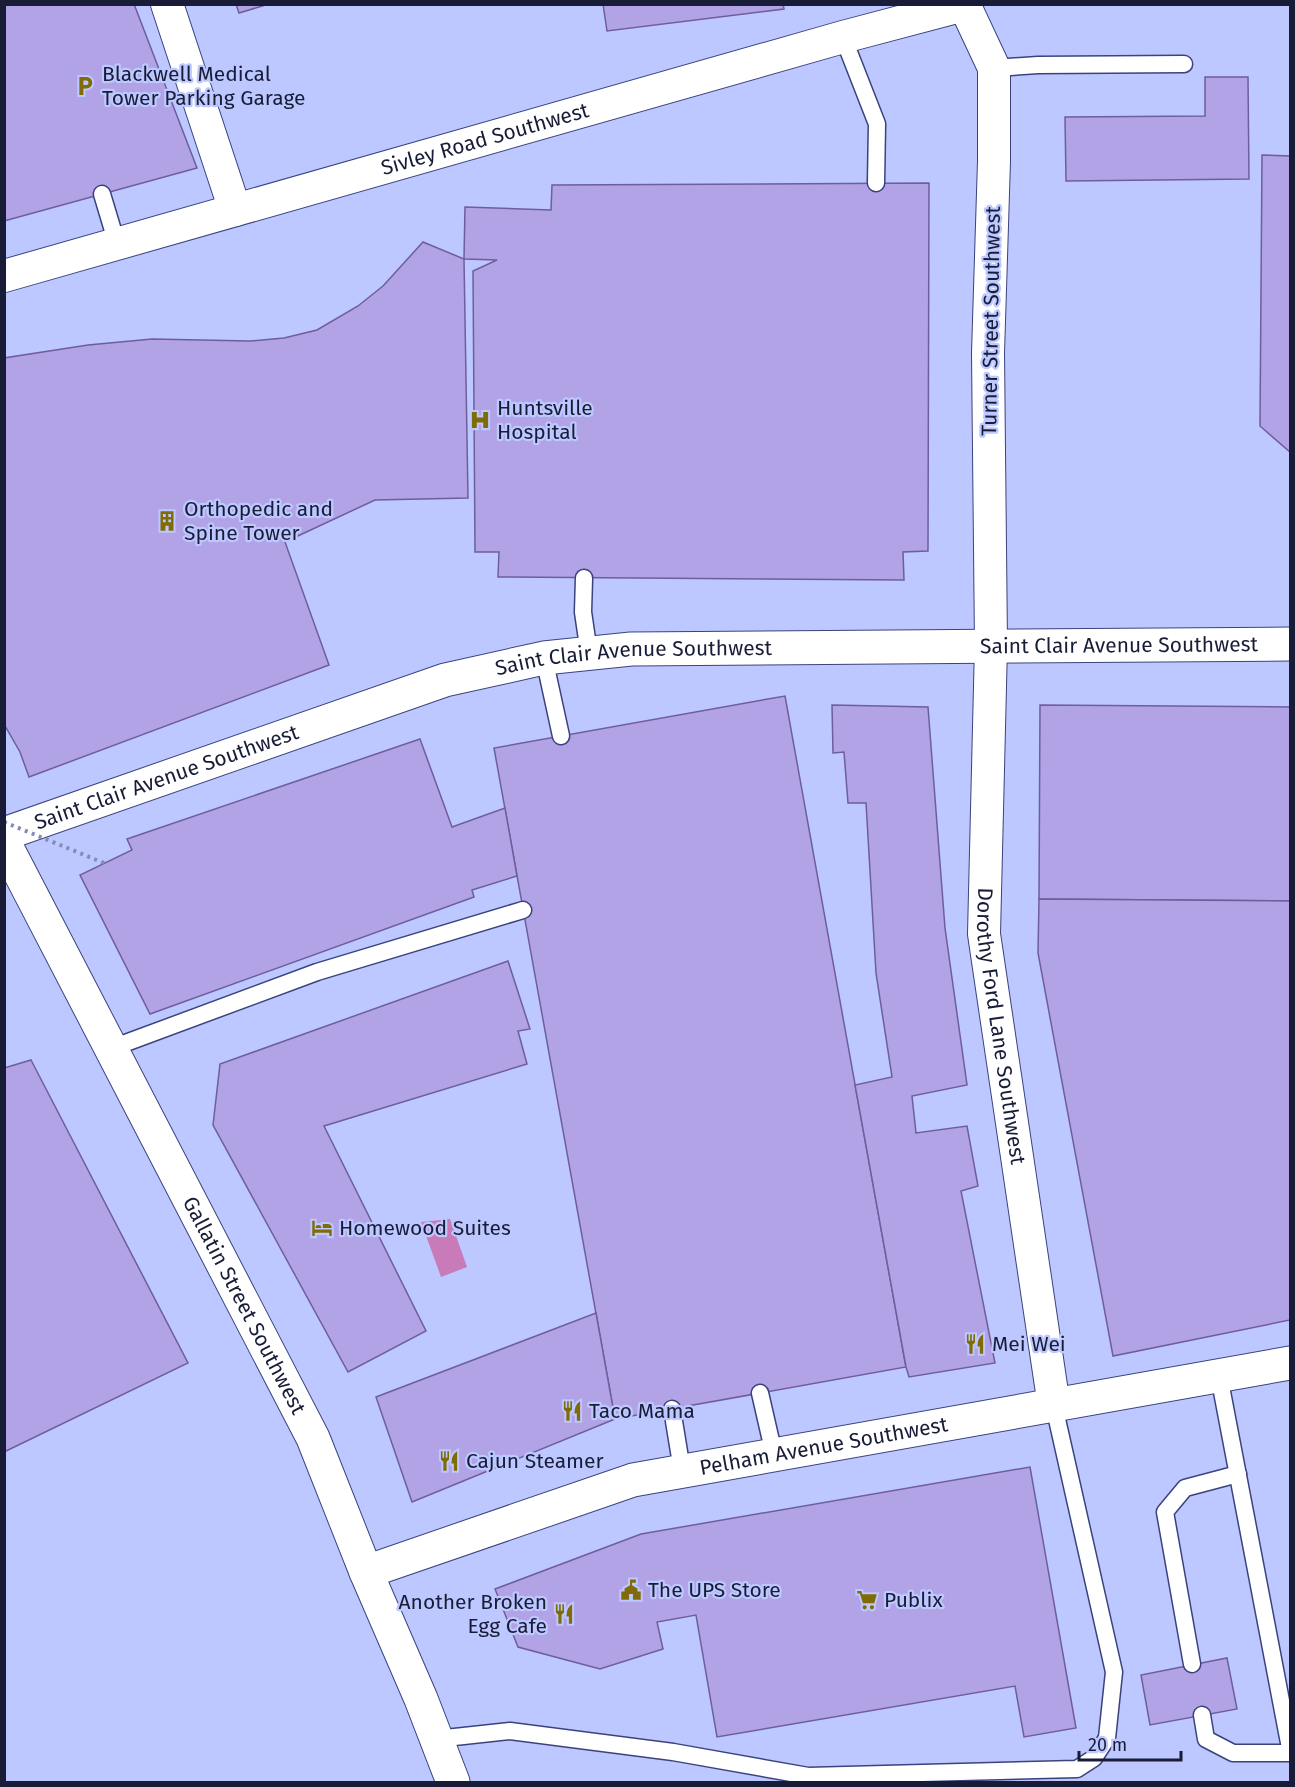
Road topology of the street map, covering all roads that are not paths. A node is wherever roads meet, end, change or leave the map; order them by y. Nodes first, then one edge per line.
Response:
1 (167, 4) edge
2 (964, 5) edge
3 (843, 36) junction
4 (1184, 64) dead end
5 (994, 68) junction
6 (876, 183) dead end
7 (102, 194) dead end
8 (235, 210) junction
9 (117, 244) junction
10 (4, 276) edge
11 (584, 578) dead end
12 (1290, 644) edge
13 (991, 645) junction
14 (589, 652) junction
15 (544, 658) junction
16 (561, 736) dead end
17 (4, 834) edge
18 (4, 842) edge
19 (523, 910) dead end
20 (111, 1048) junction
21 (1290, 1363) edge
22 (1219, 1376) junction
23 (760, 1393) dead end
24 (1054, 1406) junction
25 (672, 1409) dead end
26 (774, 1454) junction
27 (682, 1470) junction
28 (1238, 1474) junction
29 (366, 1572) junction
30 (1192, 1664) dead end
31 (1202, 1715) dead end
32 (436, 1738) junction
33 (1290, 1748) edge
34 (1290, 1753) edge
35 (453, 1782) edge

1 - 8 street
2 - 3 street, Sivley Road Southwest
2 - 5 street, Turner Street Southwest
3 - 6 lane
3 - 8 street, Sivley Road Southwest
4 - 5 lane
5 - 13 street, Turner Street Southwest
7 - 9 lane
8 - 9 street, Sivley Road Southwest
9 - 10 street, Sivley Road Southwest
11 - 14 lane
12 - 13 street, Saint Clair Avenue Southwest
13 - 14 street, Saint Clair Avenue Southwest
13 - 24 street, Dorothy Ford Lane Southwest
14 - 15 street, Saint Clair Avenue Southwest
15 - 16 lane
15 - 17 street, Saint Clair Avenue Southwest
18 - 20 street, Gallatin Street Southwest
19 - 20 lane
20 - 29 street, Gallatin Street Southwest
21 - 22 street, Pelham Avenue Southwest
22 - 24 street, Pelham Avenue Southwest
22 - 28 lane
23 - 26 lane
24 - 26 street, Pelham Avenue Southwest
24 - 32 lane
25 - 27 lane
26 - 27 street, Pelham Avenue Southwest
27 - 29 street, Pelham Avenue Southwest
28 - 30 lane
28 - 33 lane
29 - 32 street, Gallatin Street Southwest
31 - 34 lane
32 - 35 street, Gallatin Street Southwest

